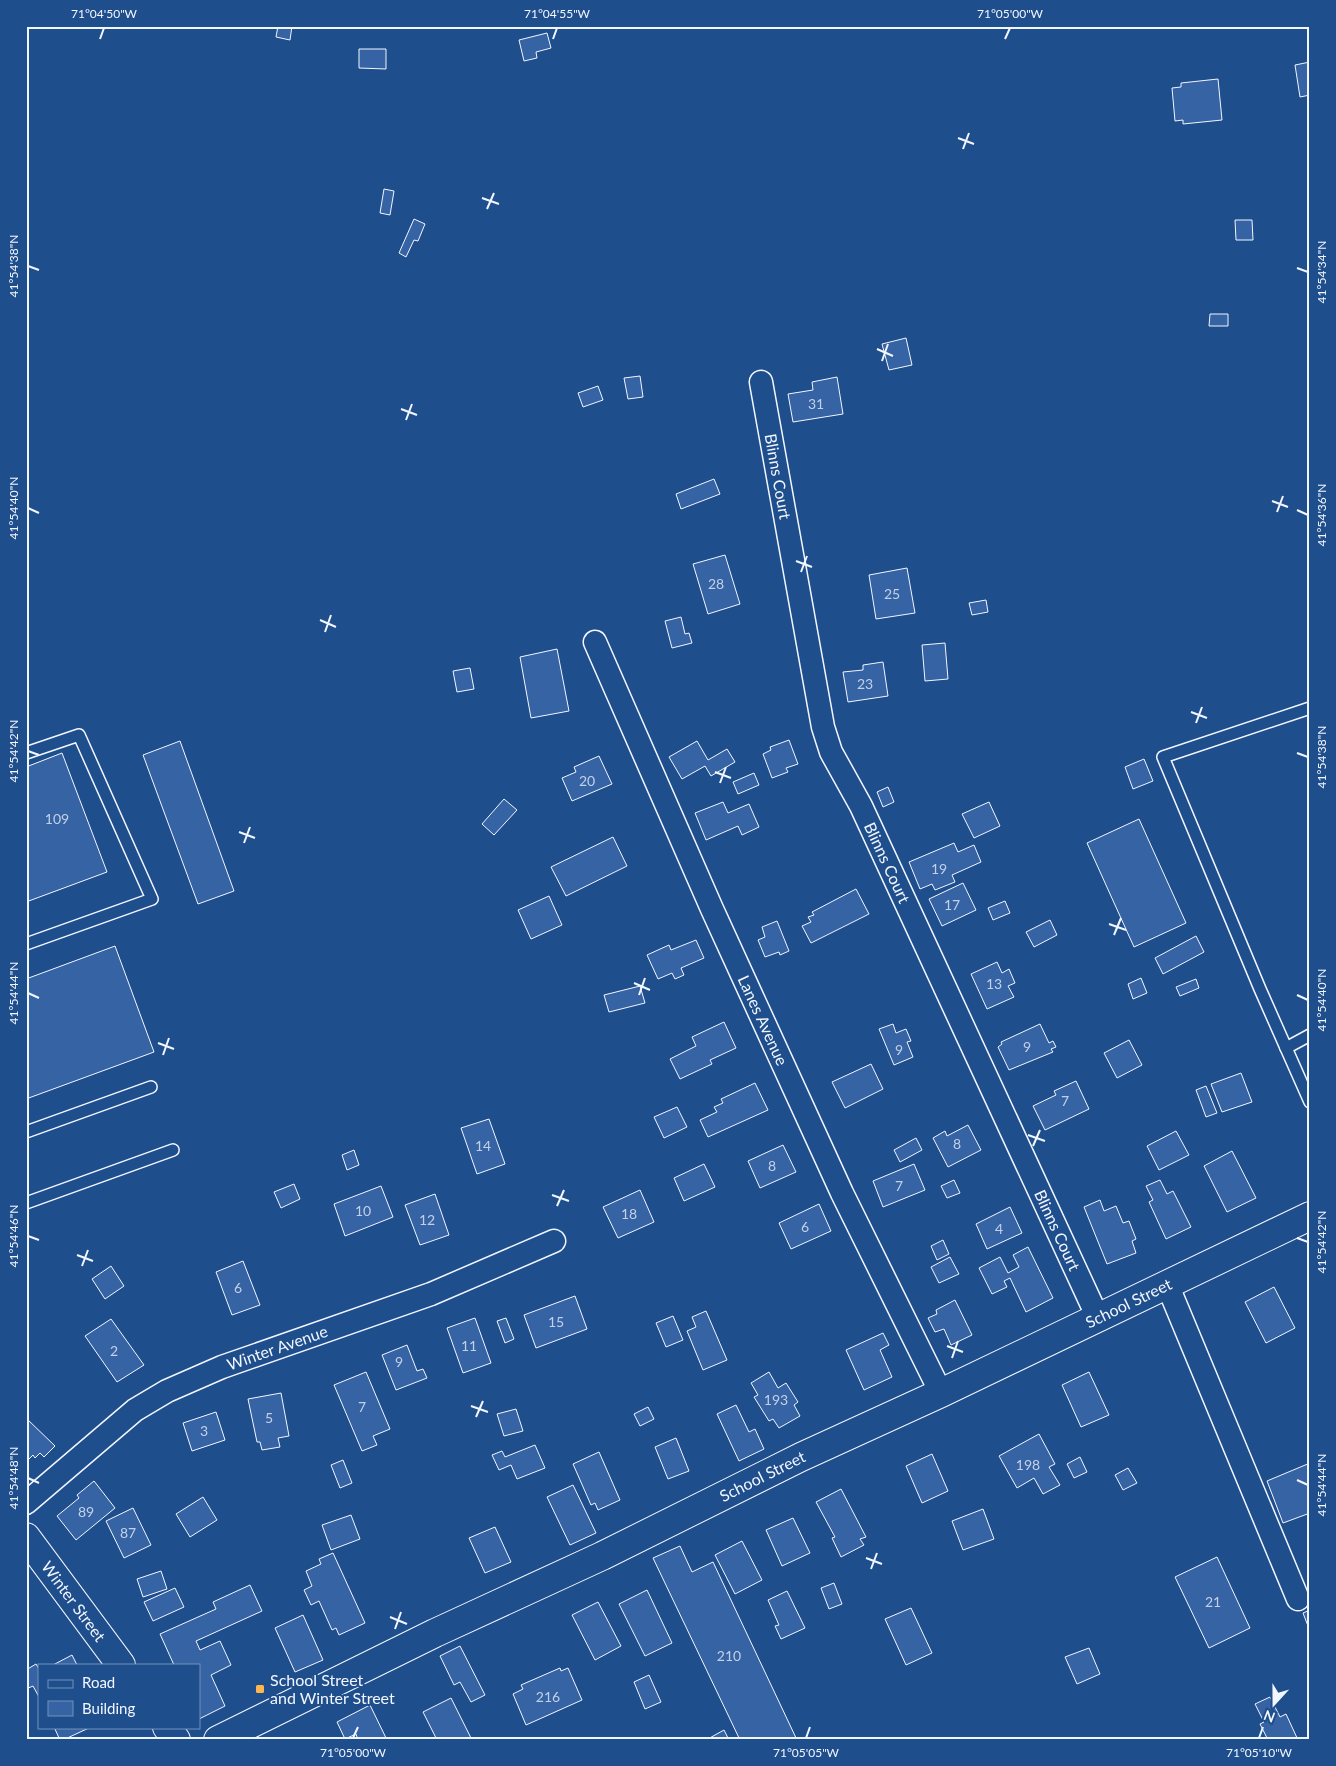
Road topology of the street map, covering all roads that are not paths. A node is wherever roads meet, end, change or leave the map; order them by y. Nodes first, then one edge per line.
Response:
1 (761, 382) dead end
2 (595, 642) dead end
3 (1310, 708) edge
4 (26, 753) edge
5 (26, 944) edge
6 (1310, 1035) edge
7 (1286, 1048) junction
8 (151, 1087) dead end
9 (1310, 1102) edge
10 (26, 1132) edge
11 (173, 1150) dead end
12 (26, 1202) edge
13 (1310, 1216) edge
14 (554, 1241) dead end
15 (1167, 1284) junction
16 (1098, 1318) junction
17 (941, 1393) junction
18 (26, 1502) edge
19 (26, 1537) edge
20 (1298, 1599) dead end
21 (120, 1664) edge
22 (168, 1728) edge
23 (176, 1740) edge
24 (218, 1740) edge

1 - 16 street, Blinns Court
2 - 17 street, Lanes Avenue
3 - 7 lane
4 - 5 lane
6 - 7 lane
7 - 9 lane
8 - 10 lane
11 - 12 lane
13 - 15 street, School Street
14 - 18 street, Winter Avenue
15 - 16 street, School Street
15 - 20 street
16 - 17 street, School Street
17 - 24 street, School Street
19 - 21 street, Winter Street
22 - 23 street

